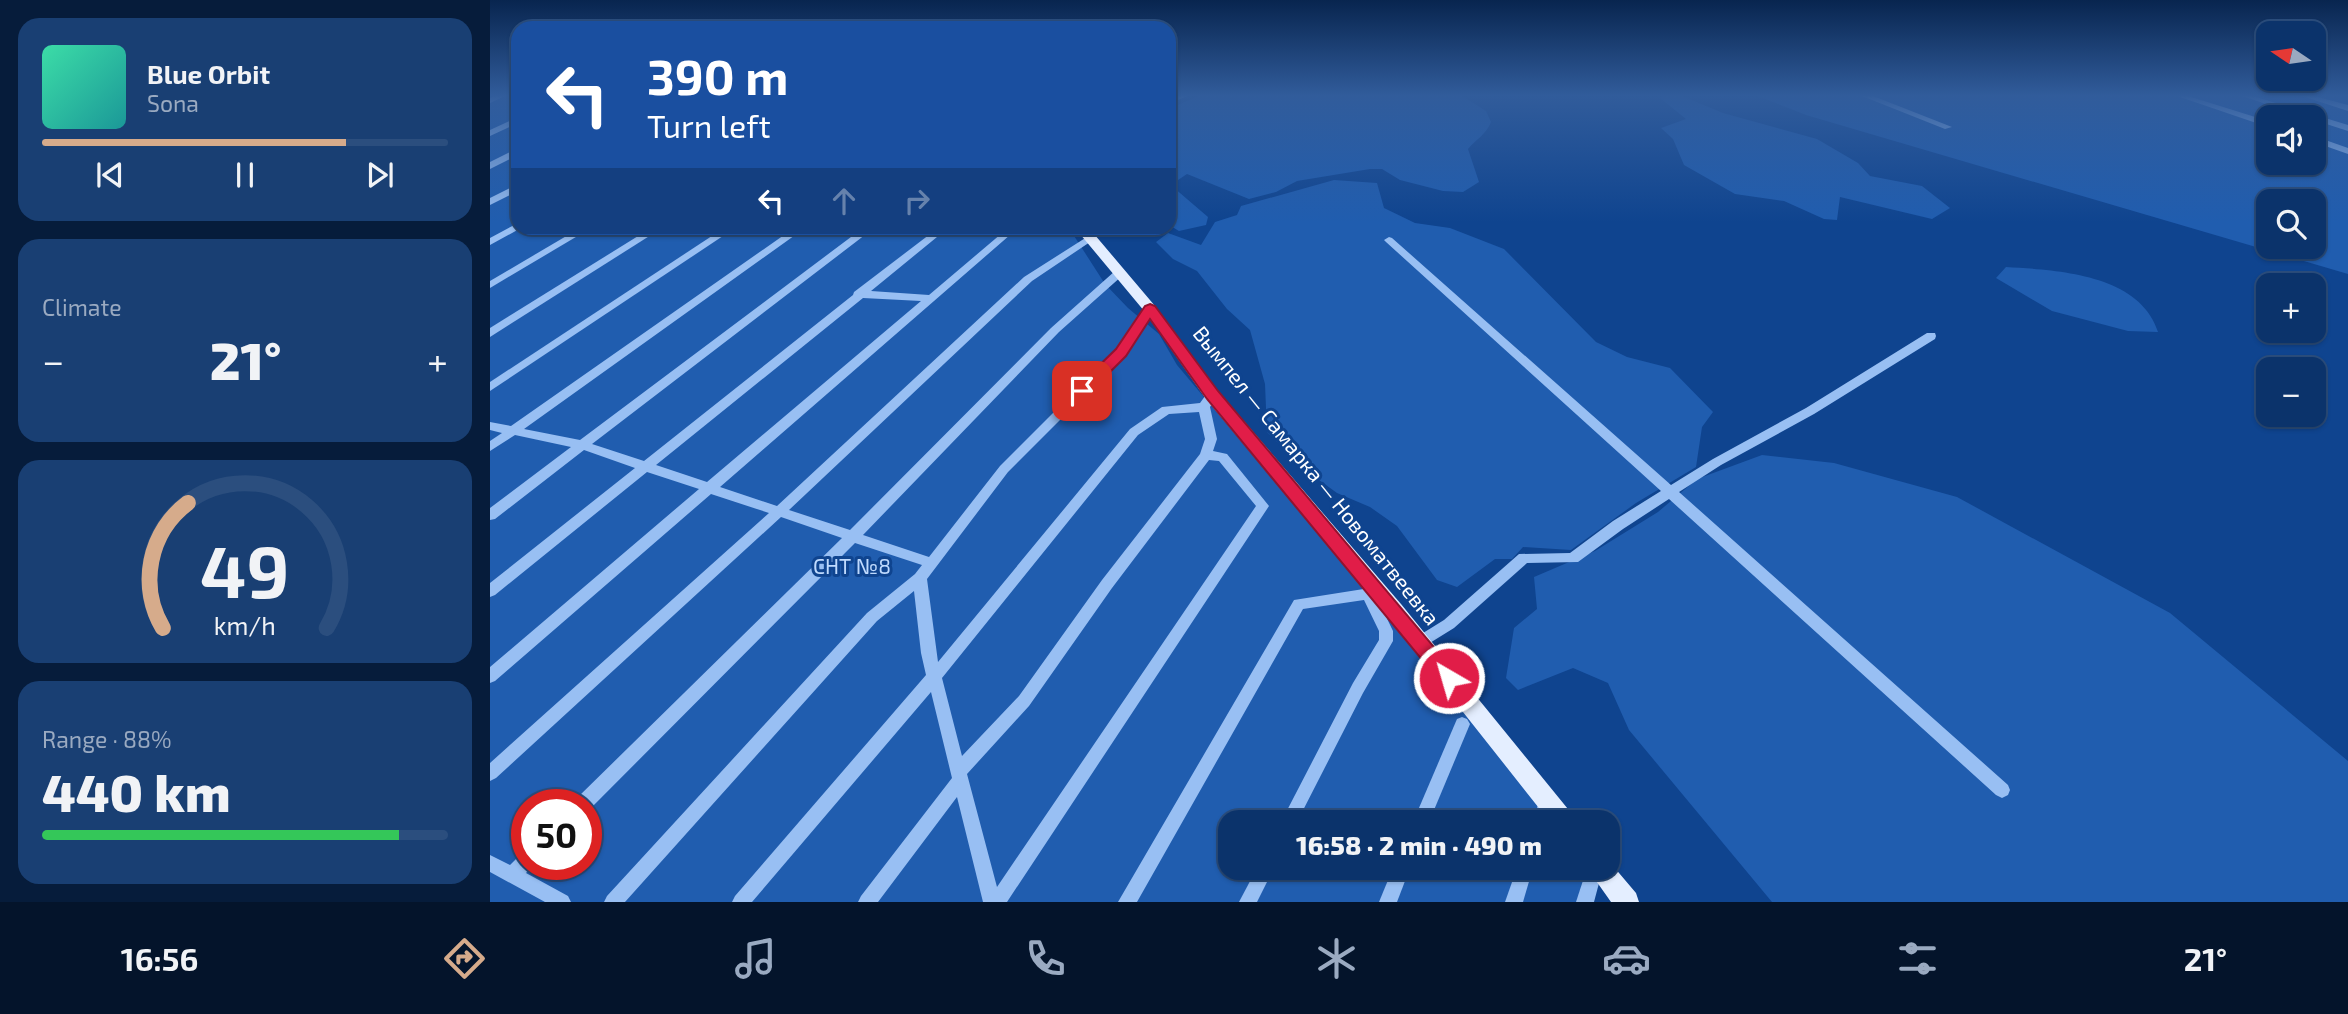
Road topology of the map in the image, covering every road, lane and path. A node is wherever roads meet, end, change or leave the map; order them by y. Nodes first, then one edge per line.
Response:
1 (2326, 143) edge
2 (2348, 151) edge
3 (511, 155) edge
4 (490, 166) edge
5 (511, 191) edge
6 (490, 202) edge
7 (511, 230) edge
8 (574, 235) edge
9 (646, 235) edge
10 (719, 235) edge
11 (790, 235) edge
12 (860, 235) edge
13 (934, 235) edge
14 (1005, 235) edge
15 (1083, 235) edge
16 (1088, 235) edge
17 (1389, 240) dead end
18 (490, 242) edge
19 (1119, 273) junction
20 (490, 285) edge
21 (858, 294) junction
22 (932, 298) junction
23 (1150, 309) junction
24 (490, 333) edge
25 (1931, 336) dead end
26 (490, 387) edge
27 (1208, 401) junction
28 (490, 426) edge
29 (510, 433) junction
30 (582, 445) junction
31 (490, 447) edge
32 (1206, 454) junction
33 (645, 468) junction
34 (709, 488) junction
35 (1670, 492) junction
36 (780, 511) junction
37 (490, 515) edge
38 (853, 536) junction
39 (931, 563) junction
40 (920, 578) junction
41 (490, 591) edge
42 (1375, 592) junction
43 (1420, 642) junction
44 (490, 676) edge
45 (934, 677) junction
46 (1462, 724) dead end
47 (490, 773) edge
48 (959, 776) junction
49 (598, 789) edge
50 (2002, 790) dead end
51 (1547, 800) junction
52 (1295, 810) edge
53 (1426, 810) edge
54 (1544, 810) edge
55 (1555, 810) edge
56 (490, 863) edge
57 (511, 874) edge
58 (521, 880) edge
59 (1260, 880) edge
60 (1397, 880) edge
61 (1521, 880) edge
62 (1593, 880) edge
63 (1608, 880) edge
64 (562, 902) edge
65 (613, 902) edge
66 (741, 902) edge
67 (867, 902) edge
68 (995, 902) edge
69 (1127, 902) edge
70 (1248, 902) edge
71 (1388, 902) edge
72 (1514, 902) edge
73 (1585, 902) edge
74 (1627, 902) edge

1 - 2 street
3 - 4 street
5 - 6 street
7 - 18 street
8 - 20 street
9 - 24 street
10 - 26 street
11 - 29 street
12 - 30 street
13 - 21 street
14 - 22 street
15 - 36 street
16 - 19 main road, Вымпел — Самарка — Новоматвеевка
17 - 35 street
19 - 23 main road, Вымпел — Самарка — Новоматвеевка
19 - 38 street
21 - 22 street
21 - 33 street
22 - 34 street
23 - 27 main road, Вымпел — Самарка — Новоматвеевка
23 - 39 street
25 - 35 street
27 - 32 street
27 - 42 main road, Вымпел — Самарка — Новоматвеевка
27 - 45 street
28 - 29 street
29 - 30 street
29 - 31 street
30 - 33 street
30 - 37 street
32 - 48 street
32 - 68 street
33 - 34 street
33 - 41 street
34 - 36 street
34 - 44 street
35 - 43 street
35 - 50 street
36 - 38 street
36 - 47 street
38 - 39 street
38 - 49 street
39 - 40 street
40 - 45 street
40 - 65 street
42 - 43 main road, Вымпел — Самарка — Новоматвеевка
42 - 52 street
42 - 69 street
43 - 51 main road, Вымпел — Самарка — Новоматвеевка
45 - 48 street
45 - 66 street
46 - 53 street
48 - 67 street
48 - 68 street
51 - 54 street
51 - 55 main road, Вымпел — Самарка — Новоматвеевка
56 - 57 street
58 - 64 street
59 - 70 street
60 - 71 street
61 - 72 street
62 - 73 street
63 - 74 main road

